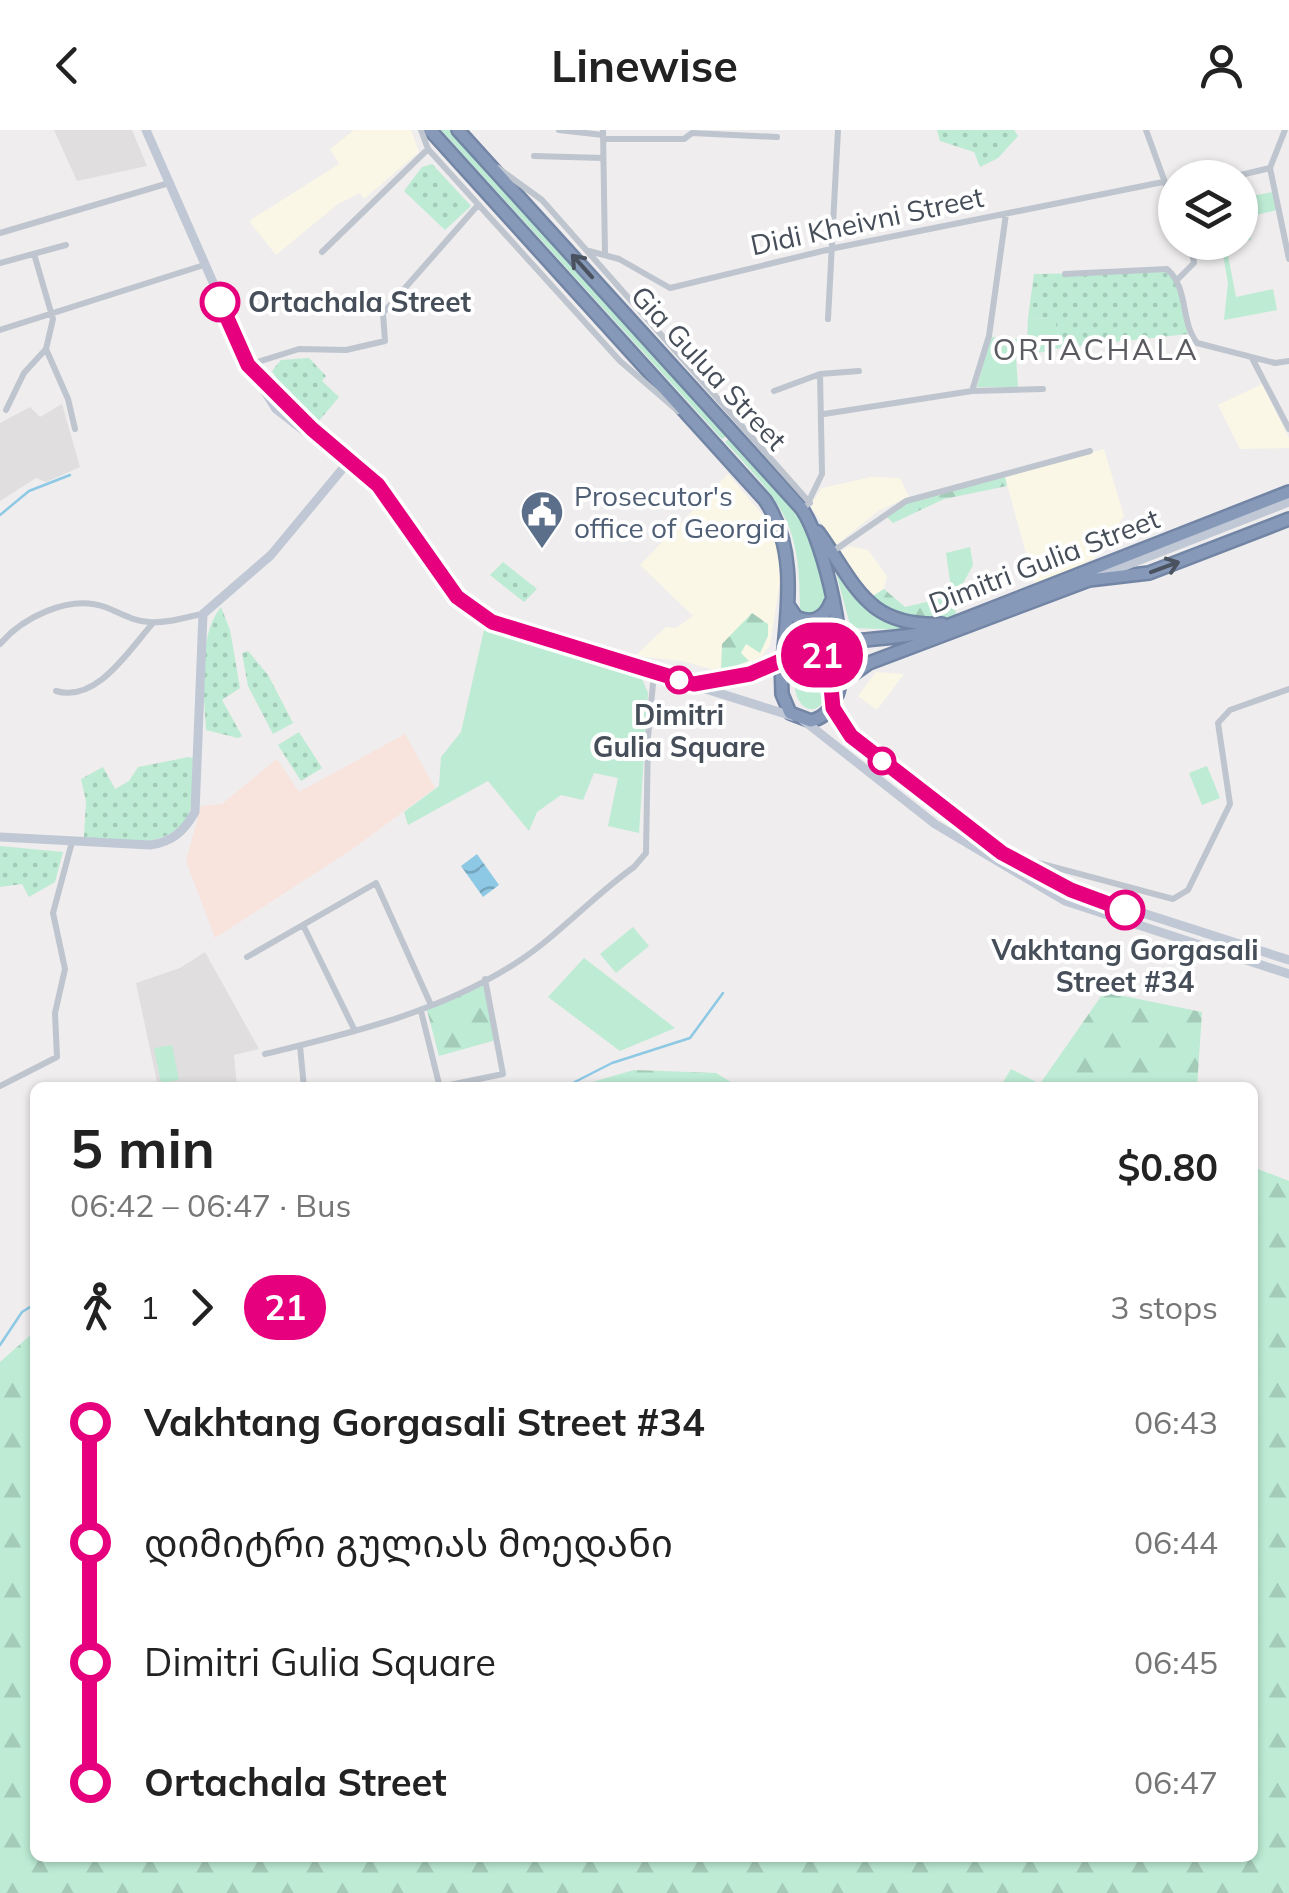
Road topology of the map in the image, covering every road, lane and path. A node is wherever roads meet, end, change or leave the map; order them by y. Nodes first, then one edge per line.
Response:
1 (146, 130) edge
2 (421, 130) edge
3 (430, 130) edge
4 (458, 130) edge
5 (559, 130) edge
6 (838, 130) edge
7 (1146, 130) edge
8 (1286, 130) edge
9 (603, 135) edge
10 (777, 137) dead end
11 (428, 150) junction
12 (534, 156) dead end
13 (602, 158) junction
14 (485, 160) junction
15 (1158, 161) edge
16 (1270, 168) junction
17 (1258, 171) edge
18 (169, 183) junction
19 (1158, 189) edge
20 (478, 205) junction
21 (1006, 214) junction
22 (0, 232) edge
23 (66, 245) dead end
24 (835, 248) junction
25 (588, 251) junction
26 (322, 252) dead end
27 (34, 254) junction
28 (604, 254) junction
29 (1289, 259) edge
30 (1193, 260) edge
31 (0, 263) edge
32 (204, 265) junction
33 (1065, 274) dead end
34 (1178, 279) junction
35 (54, 314) junction
36 (828, 319) dead end
37 (0, 330) edge
38 (46, 349) junction
39 (1252, 357) junction
40 (1289, 361) edge
41 (248, 365) junction
42 (859, 371) dead end
43 (820, 374) junction
44 (1043, 389) dead end
45 (774, 391) dead end
46 (972, 391) junction
47 (6, 410) dead end
48 (824, 414) junction
49 (694, 422) junction
50 (75, 428) dead end
51 (1289, 428) edge
52 (1090, 451) dead end
53 (349, 461) junction
54 (1289, 492) edge
55 (1289, 502) edge
56 (806, 506) junction
57 (810, 520) junction
58 (1289, 520) edge
59 (832, 552) junction
60 (1089, 580) junction
61 (830, 602) junction
62 (788, 605) junction
63 (203, 614) junction
64 (153, 623) junction
65 (952, 624) junction
66 (0, 644) edge
67 (838, 646) junction
68 (810, 648) junction
69 (782, 660) junction
70 (654, 672) junction
71 (842, 682) junction
72 (694, 684) junction
73 (1289, 690) edge
74 (56, 691) dead end
75 (834, 703) junction
76 (799, 719) junction
77 (0, 837) edge
78 (72, 842) junction
79 (1002, 853) junction
80 (303, 925) junction
81 (247, 957) dead end
82 (1289, 960) edge
83 (1289, 974) edge
84 (486, 979) junction
85 (430, 1005) junction
86 (421, 1010) junction
87 (355, 1031) junction
88 (300, 1046) junction
89 (265, 1054) dead end
90 (303, 1082) edge
91 (439, 1082) edge
92 (464, 1082) edge
93 (0, 1086) edge

1 - 18 street
2 - 11 street, Gia Gulua Street
3 - 49 highway, Gia Gulua Street
4 - 14 highway, Gia Gulua Street
5 - 9 street
6 - 24 street
7 - 15 street
8 - 16 street
9 - 10 street
9 - 13 street
11 - 20 street, Gia Gulua Street
11 - 26 street
12 - 13 street
13 - 28 street
14 - 25 street, Gia Gulua Street
56 -> 14 highway, Gia Gulua Street
16 - 17 street
16 - 29 street
18 - 22 street
18 - 32 street
19 - 21 street, Didi Kheivni Street
20 - 41 street
20 - 49 street, Gia Gulua Street
21 - 24 street, Didi Kheivni Street
21 - 46 street
23 - 27 street
24 - 28 street, Didi Kheivni Street
24 - 36 street
25 - 28 street, Didi Kheivni Street
25 - 56 street, Gia Gulua Street
27 - 31 street
27 - 35 street
30 - 34 street
32 - 35 street
32 - 41 street
33 - 34 street
34 - 39 street
35 - 37 street
35 - 38 street
38 - 47 street
38 - 50 street
39 - 40 street
39 - 51 street
41 - 53 street
42 - 43 street
43 - 45 street
43 - 48 street
44 - 46 street
46 - 48 street
48 - 56 street
49 - 62 highway, Gia Gulua Street
52 - 59 street
53 - 63 street
53 - 70 street
54 - 65 highway, Dimitri Gulia Street
55 - 60 street, Dimitri Gulia Street
56 - 57 highway, Gia Gulua Street
57 - 59 highway
57 - 61 highway, Gia Gulua Street
60 -> 58 highway, Dimitri Gulia Street
59 - 65 highway
60 - 71 highway, Dimitri Gulia Street
61 - 62 highway
61 - 67 highway, Gia Gulua Street
62 - 69 highway, Gia Gulua Street
63 - 64 street
63 - 78 street
64 - 66 street
64 - 74 street
65 - 67 highway, Dimitri Gulia Street
67 - 68 highway, Dimitri Gulia Street
67 - 71 highway, Gia Gulua Street
68 - 69 highway
68 - 75 highway
69 - 72 street
69 - 76 highway
70 - 72 street
70 - 84 street
71 - 75 highway, Gia Gulua Street
72 - 76 street
73 - 79 street
75 - 76 highway
75 - 79 street
76 - 83 street
77 - 78 street
78 - 93 street
79 - 82 street
80 - 81 street
80 - 85 street
80 - 87 street
84 - 85 street
84 - 92 street
85 - 86 street
86 - 87 street
86 - 91 street
87 - 88 street
88 - 89 street
88 - 90 street

